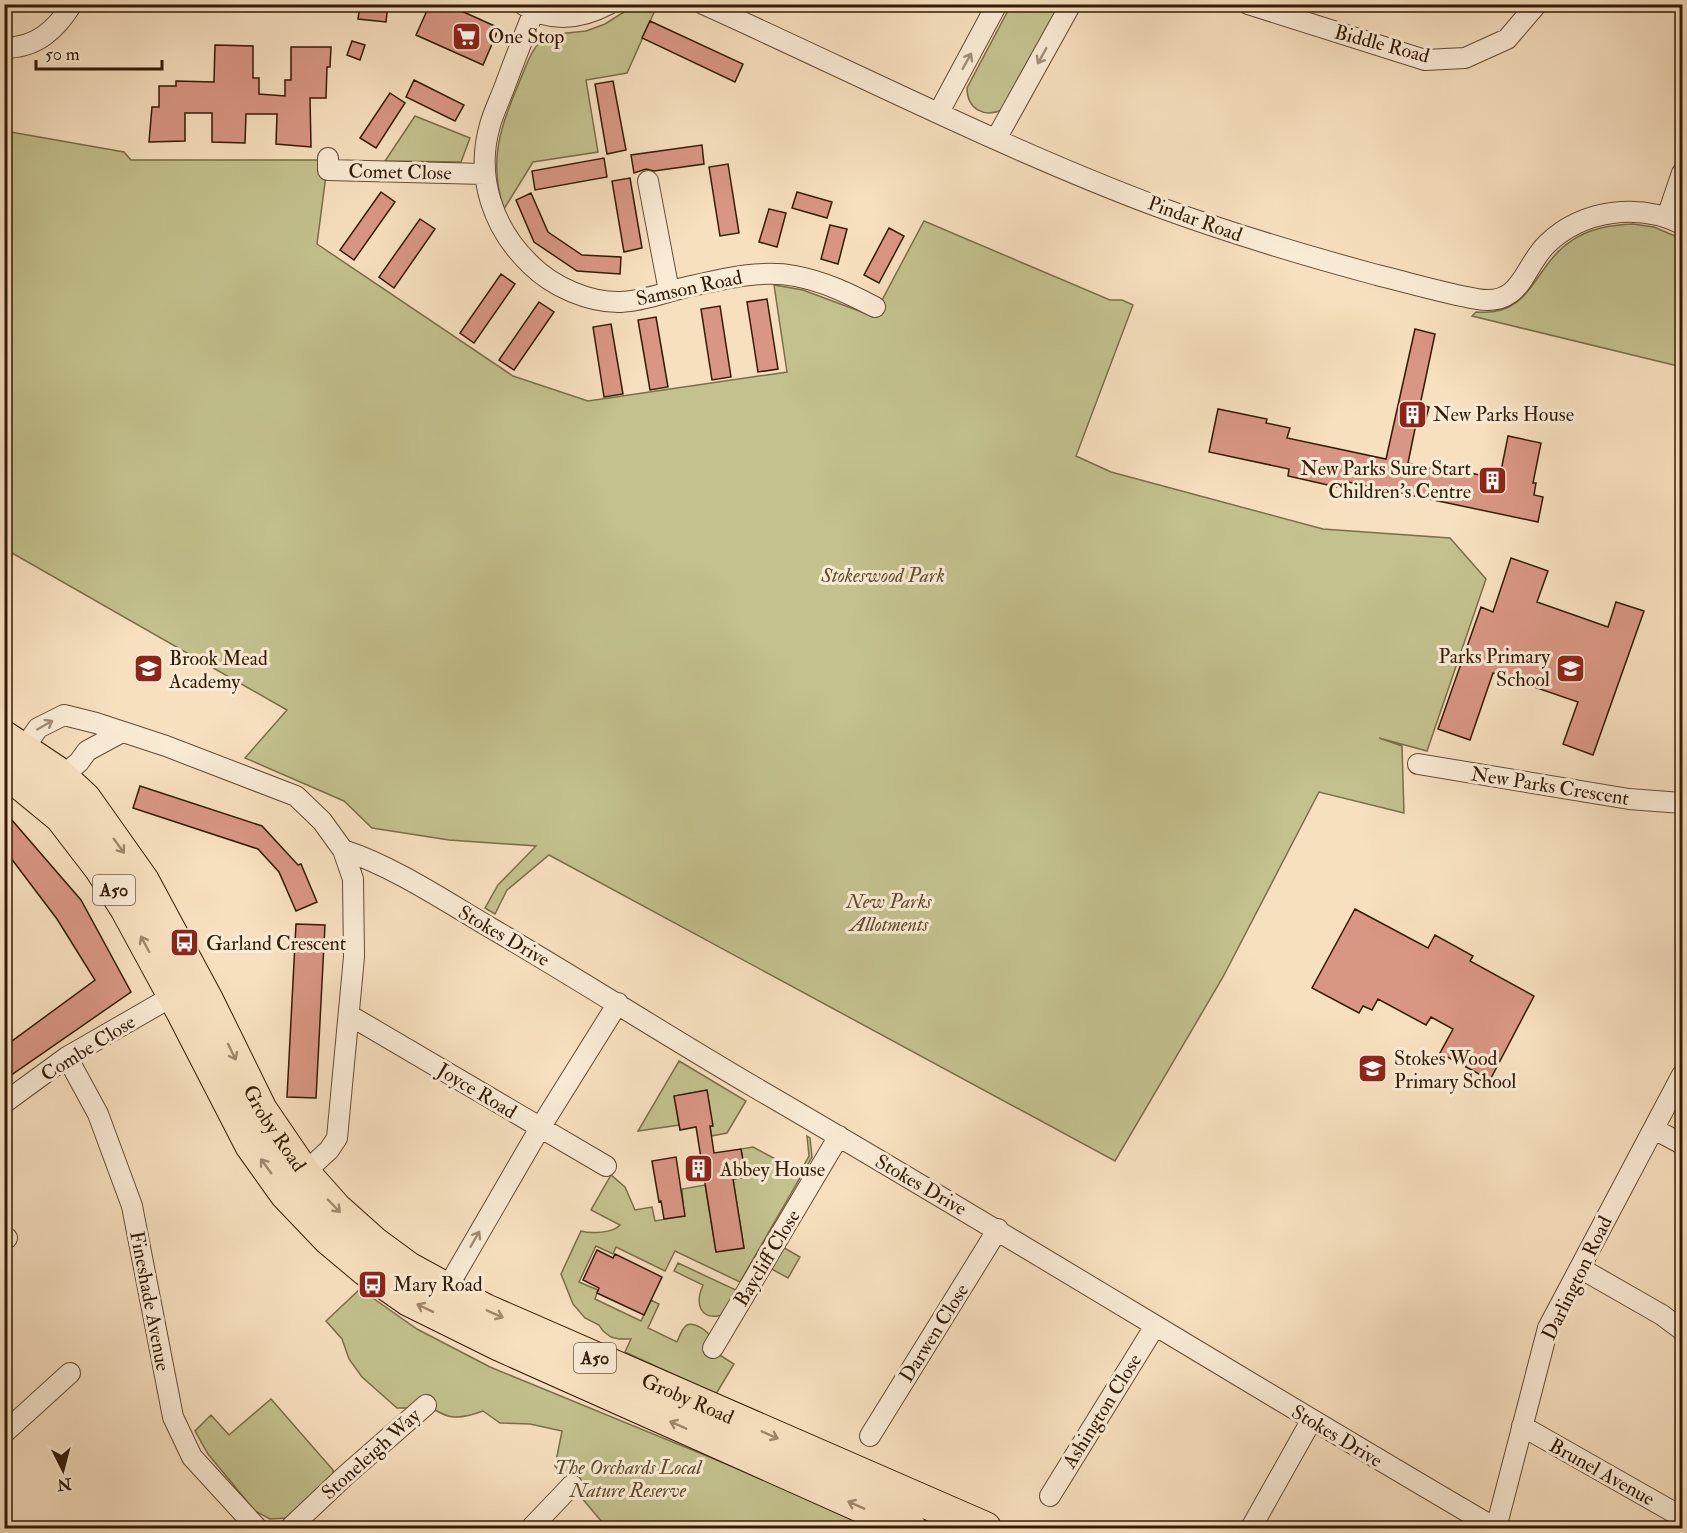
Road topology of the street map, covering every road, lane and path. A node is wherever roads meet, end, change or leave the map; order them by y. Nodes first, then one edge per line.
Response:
1 (72, 4) edge
2 (609, 4) edge
3 (703, 4) edge
4 (997, 4) edge
5 (1071, 4) edge
6 (1248, 4) edge
7 (1536, 4) edge
8 (529, 8) edge
9 (4, 48) edge
10 (939, 112) junction
11 (996, 139) junction
12 (328, 158) dead end
13 (1683, 173) edge
14 (484, 174) junction
15 (648, 181) dead end
16 (1675, 221) edge
17 (669, 291) junction
18 (875, 307) dead end
19 (75, 717) junction
20 (122, 732) junction
21 (87, 751) junction
22 (1418, 764) dead end
23 (15, 771) edge
24 (61, 777) junction
25 (85, 799) junction
26 (1683, 803) edge
27 (342, 850) junction
28 (187, 1002) junction
29 (618, 1003) junction
30 (349, 1015) junction
31 (66, 1057) junction
32 (1683, 1075) edge
33 (4, 1103) edge
34 (540, 1128) junction
35 (1654, 1129) junction
36 (839, 1136) junction
37 (1683, 1144) edge
38 (606, 1166) dead end
39 (304, 1173) junction
40 (998, 1230) junction
41 (1580, 1268) junction
42 (446, 1290) junction
43 (1155, 1326) junction
44 (1683, 1330) edge
45 (713, 1348) dead end
46 (70, 1373) dead end
47 (426, 1405) dead end
48 (1311, 1420) junction
49 (1522, 1426) junction
50 (4, 1433) edge
51 (870, 1436) dead end
52 (572, 1485) dead end
53 (1050, 1496) dead end
54 (1683, 1517) edge
55 (257, 1528) edge
56 (290, 1528) edge
57 (531, 1528) edge
58 (910, 1528) edge
59 (985, 1528) edge
60 (1251, 1528) edge
61 (1495, 1528) edge

1 - 9 street
2 - 8 street
3 - 10 street, Pindar Road
10 -> 4 street
5 -> 11 street
6 - 7 street, Biddle Road
8 - 14 street, Samson Road
10 - 11 street, Pindar Road
11 - 16 street, Pindar Road
12 - 14 street, Comet Close
13 - 16 street
14 - 17 street, Samson Road
15 - 17 street
17 - 18 street, Samson Road
19 - 20 street
19 - 21 street
23 -> 19 street
20 - 21 street
20 - 27 street
21 - 24 street
21 - 25 street
22 - 26 street, New Parks Crescent
23 - 24 main road, Groby Road / A50
23 - 24 street
28 -> 23 main road, Groby Road / A50
24 - 25 main road, Groby Road / A50
25 -> 28 main road, Groby Road / A50
27 - 29 street, Stokes Drive
27 - 30 street
28 - 31 street, Combe Close
28 -> 39 main road, Groby Road / A50
58 -> 28 main road, Groby Road / A50
29 - 34 street
29 - 36 street, Stokes Drive
30 - 34 street, Joyce Road
30 - 39 street
31 - 33 street, Combe Close
31 - 55 street, Fineshade Avenue
32 - 35 street, Darlington Road
34 - 38 street, Joyce Road
42 -> 34 street
35 - 37 street
35 - 41 street, Darlington Road
36 - 40 street, Stokes Drive
36 - 45 street, Baycliff Close
39 -> 42 main road, Groby Road / A50
40 - 43 street, Stokes Drive
40 - 51 street, Darwen Close
41 - 44 street
41 - 49 street, Darlington Road
42 -> 59 main road, Groby Road / A50
43 - 48 street, Stokes Drive
43 - 53 street, Ashington Close
46 - 50 street
47 - 56 street, Stoneleigh Way
48 - 60 street
48 - 61 street, Stokes Drive
49 - 54 street, Brunel Avenue
49 - 61 street, Darlington Road
52 - 57 street

